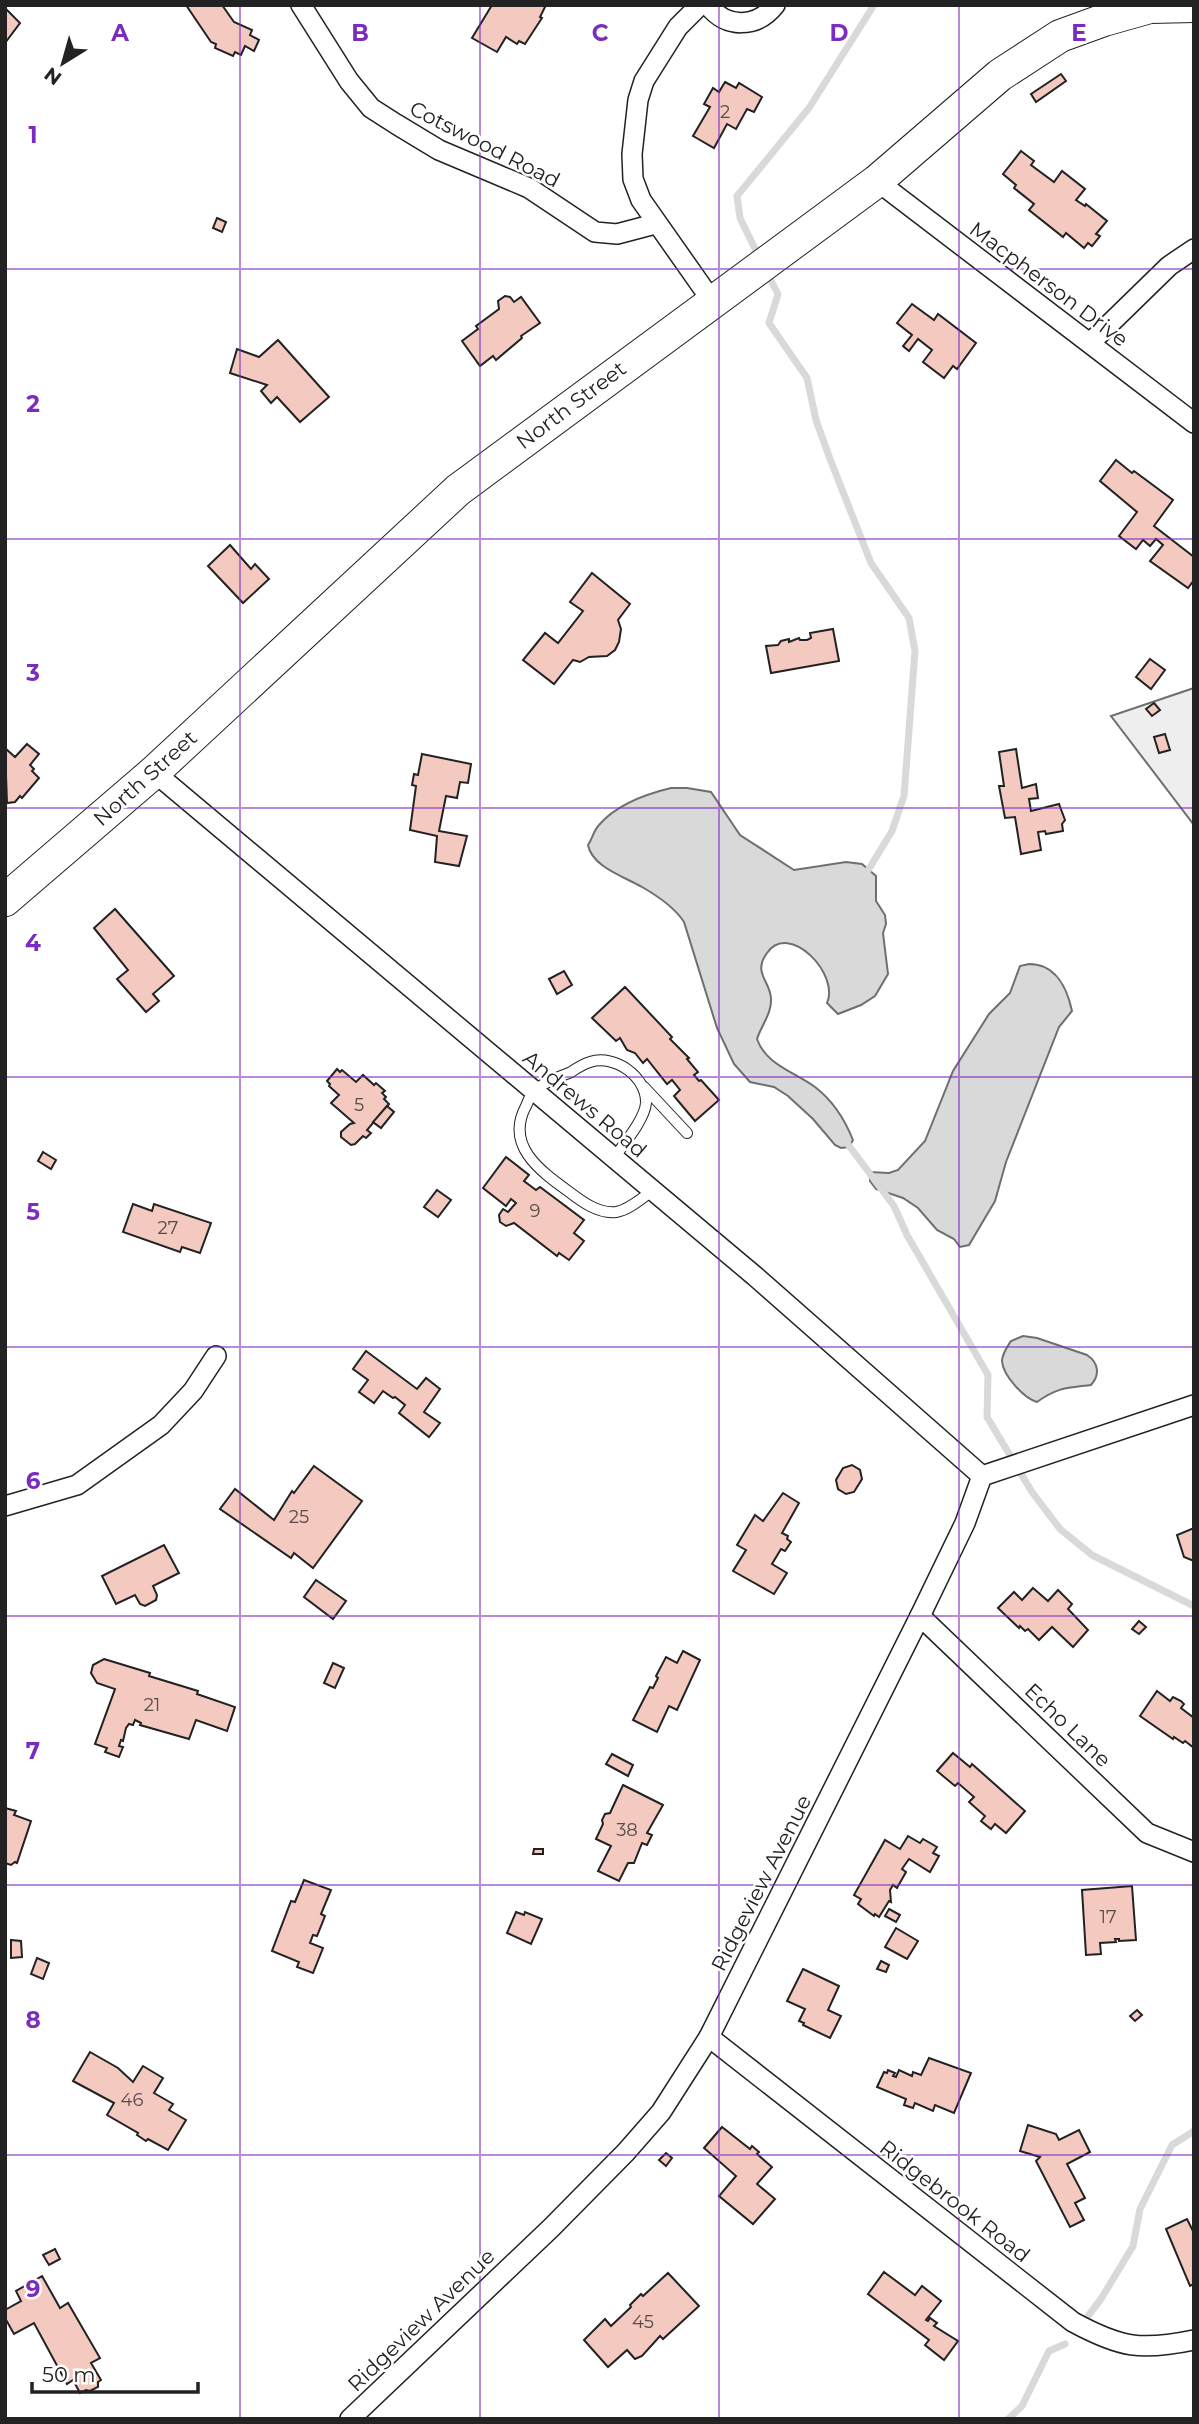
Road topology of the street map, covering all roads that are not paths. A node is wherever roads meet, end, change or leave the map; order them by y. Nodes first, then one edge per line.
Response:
1 (300, 5) edge
2 (700, 5) edge
3 (708, 5) edge
4 (775, 5) edge
5 (1194, 6) edge
6 (877, 181) junction
7 (655, 224) junction
8 (1194, 249) edge
9 (712, 301) junction
10 (1090, 343) junction
11 (1194, 423) edge
12 (154, 772) junction
13 (5, 900) edge
14 (643, 1086) junction
15 (533, 1091) junction
16 (687, 1133) dead end
17 (614, 1158) junction
18 (652, 1191) junction
19 (216, 1356) dead end
20 (1194, 1405) edge
21 (982, 1476) junction
22 (5, 1506) edge
23 (920, 1616) junction
24 (1194, 1852) edge
25 (709, 2037) junction
26 (1194, 2340) edge
27 (350, 2419) edge

1 - 7 street, Cotswood Road
2 - 7 street
3 - 4 street
5 - 6 main road, North Street
6 - 9 main road, North Street
6 - 10 street, Macpherson Drive
7 - 9 street
8 - 10 street
9 - 12 main road, North Street
10 - 11 street, Macpherson Drive
12 - 13 main road, North Street
12 - 15 street, Andrews Road
14 - 15 lane
14 - 16 lane
14 - 17 lane
15 - 17 street, Andrews Road
15 - 18 lane
17 - 18 street, Andrews Road
18 - 21 street, Andrews Road
19 - 22 street
20 - 21 street
21 - 23 street, Ridgeview Avenue
23 - 24 street, Echo Lane
23 - 25 street, Ridgeview Avenue
25 - 26 street, Ridgebrook Road
25 - 27 street, Ridgeview Avenue

